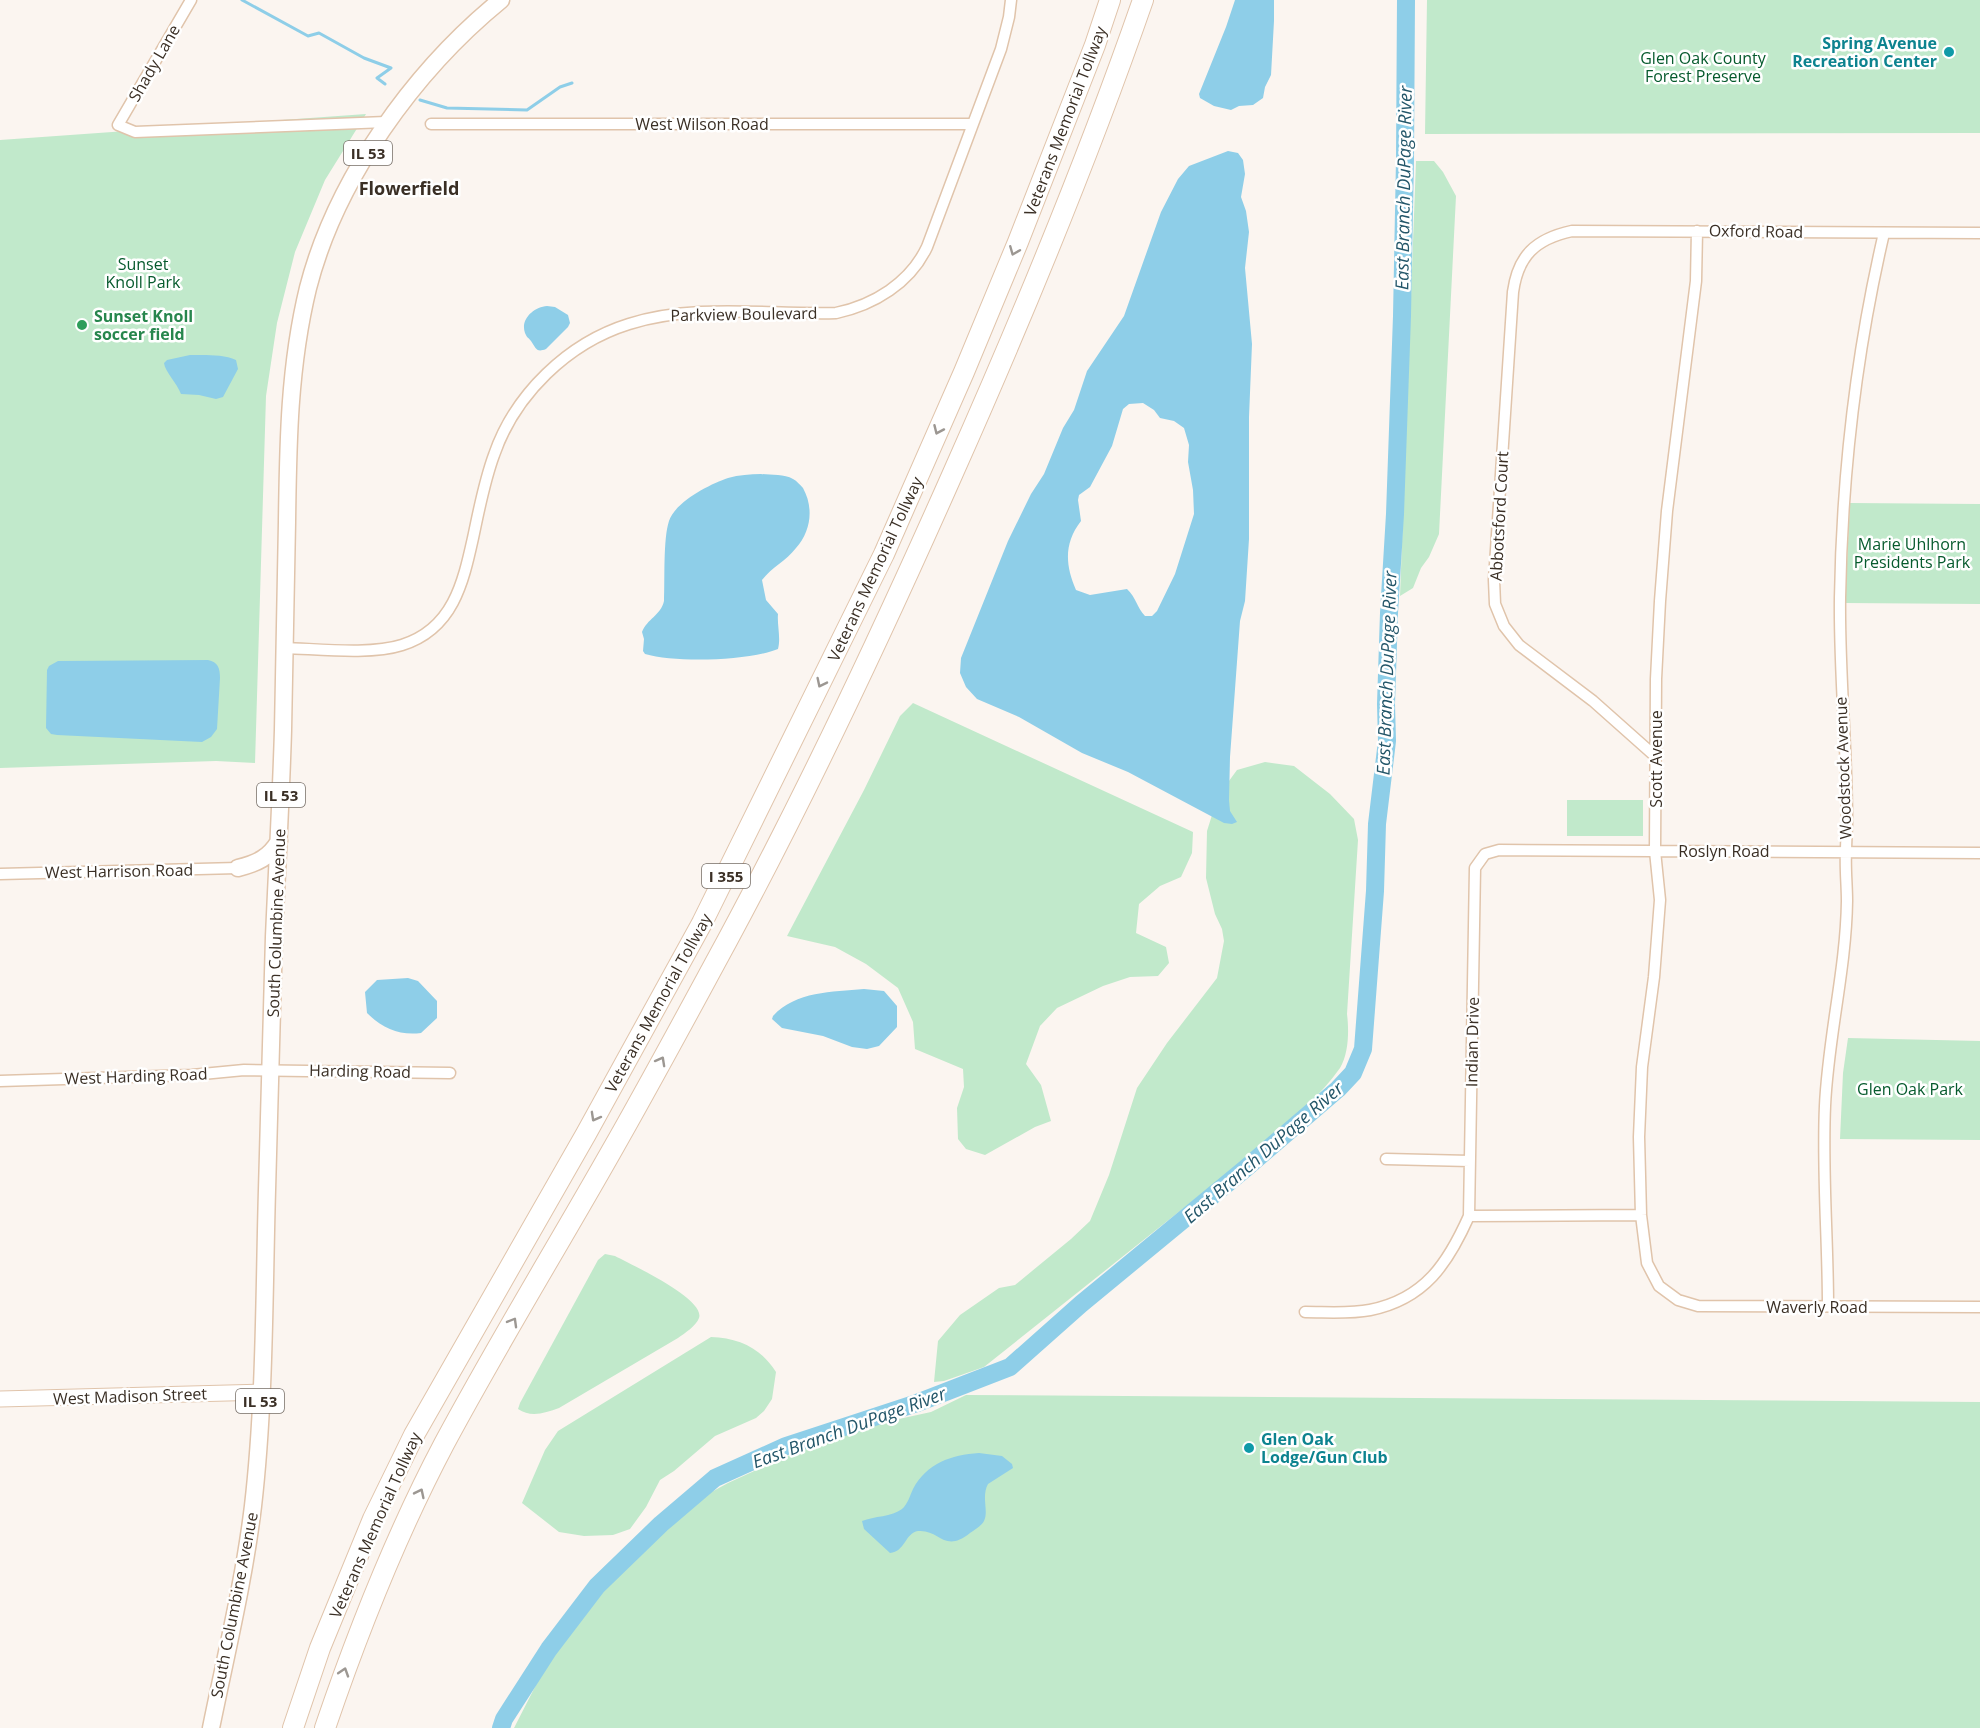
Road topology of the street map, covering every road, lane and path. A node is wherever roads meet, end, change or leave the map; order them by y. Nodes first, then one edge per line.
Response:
1 (190, 0) edge
2 (501, 0) edge
3 (1011, 0) edge
4 (1110, 0) edge
5 (1143, 0) edge
6 (386, 122) junction
7 (431, 124) dead end
8 (973, 124) junction
9 (1697, 231) junction
10 (1884, 232) junction
11 (1980, 233) edge
12 (1534, 246) joint
13 (285, 648) junction
14 (1656, 757) junction
15 (279, 841) junction
16 (1655, 851) junction
17 (1846, 852) junction
18 (1980, 853) edge
19 (238, 868) junction
20 (1475, 868) joint
21 (0, 874) edge
22 (277, 887) junction
23 (271, 1070) junction
24 (450, 1073) dead end
25 (0, 1081) edge
26 (1386, 1159) dead end
27 (1470, 1161) junction
28 (1641, 1215) junction
29 (1469, 1216) junction
30 (1659, 1286) joint
31 (1828, 1306) junction
32 (1980, 1307) edge
33 (1305, 1312) dead end
34 (261, 1392) junction
35 (0, 1399) edge
36 (211, 1728) edge
37 (293, 1728) edge
38 (325, 1728) edge

1 - 6 street, Shady Lane
2 - 6 main road, South Columbine Avenue / IL 53
3 - 8 street, Parkview Boulevard
4 -> 37 highway, Veterans Memorial Tollway / I 355
38 -> 5 highway, Veterans Memorial Tollway / I 355
6 - 13 main road, South Columbine Avenue / IL 53
7 - 8 street, West Wilson Road
8 - 13 street, Parkview Boulevard
9 - 10 street, Oxford Road
9 - 12 street, Oxford Road
9 - 14 street, Scott Avenue
10 - 11 street, Oxford Road
10 - 17 street, Woodstock Avenue
12 - 14 street, Abbotsford Court
13 - 15 main road, South Columbine Avenue / IL 53
14 - 16 street, Scott Avenue
15 - 19 main road
15 - 22 main road, South Columbine Avenue / IL 53
16 - 17 street, Roslyn Road
16 - 20 street, Roslyn Road
16 - 28 street, Scott Avenue
17 - 18 street, Roslyn Road
17 - 31 street, Woodstock Avenue
19 - 21 street, West Harrison Road
19 - 22 main road
20 - 27 street, Indian Drive
22 - 23 main road, South Columbine Avenue / IL 53
23 - 24 street, Harding Road
23 - 25 street, West Harding Road
23 - 34 main road, South Columbine Avenue / IL 53
26 - 27 street
27 - 29 street, Indian Drive
28 - 29 street
28 - 30 street, Scott Avenue
29 - 33 street
30 - 31 street, Waverly Road
31 - 32 street, Waverly Road
34 - 35 street, West Madison Street
34 - 36 main road, South Columbine Avenue / IL 53

